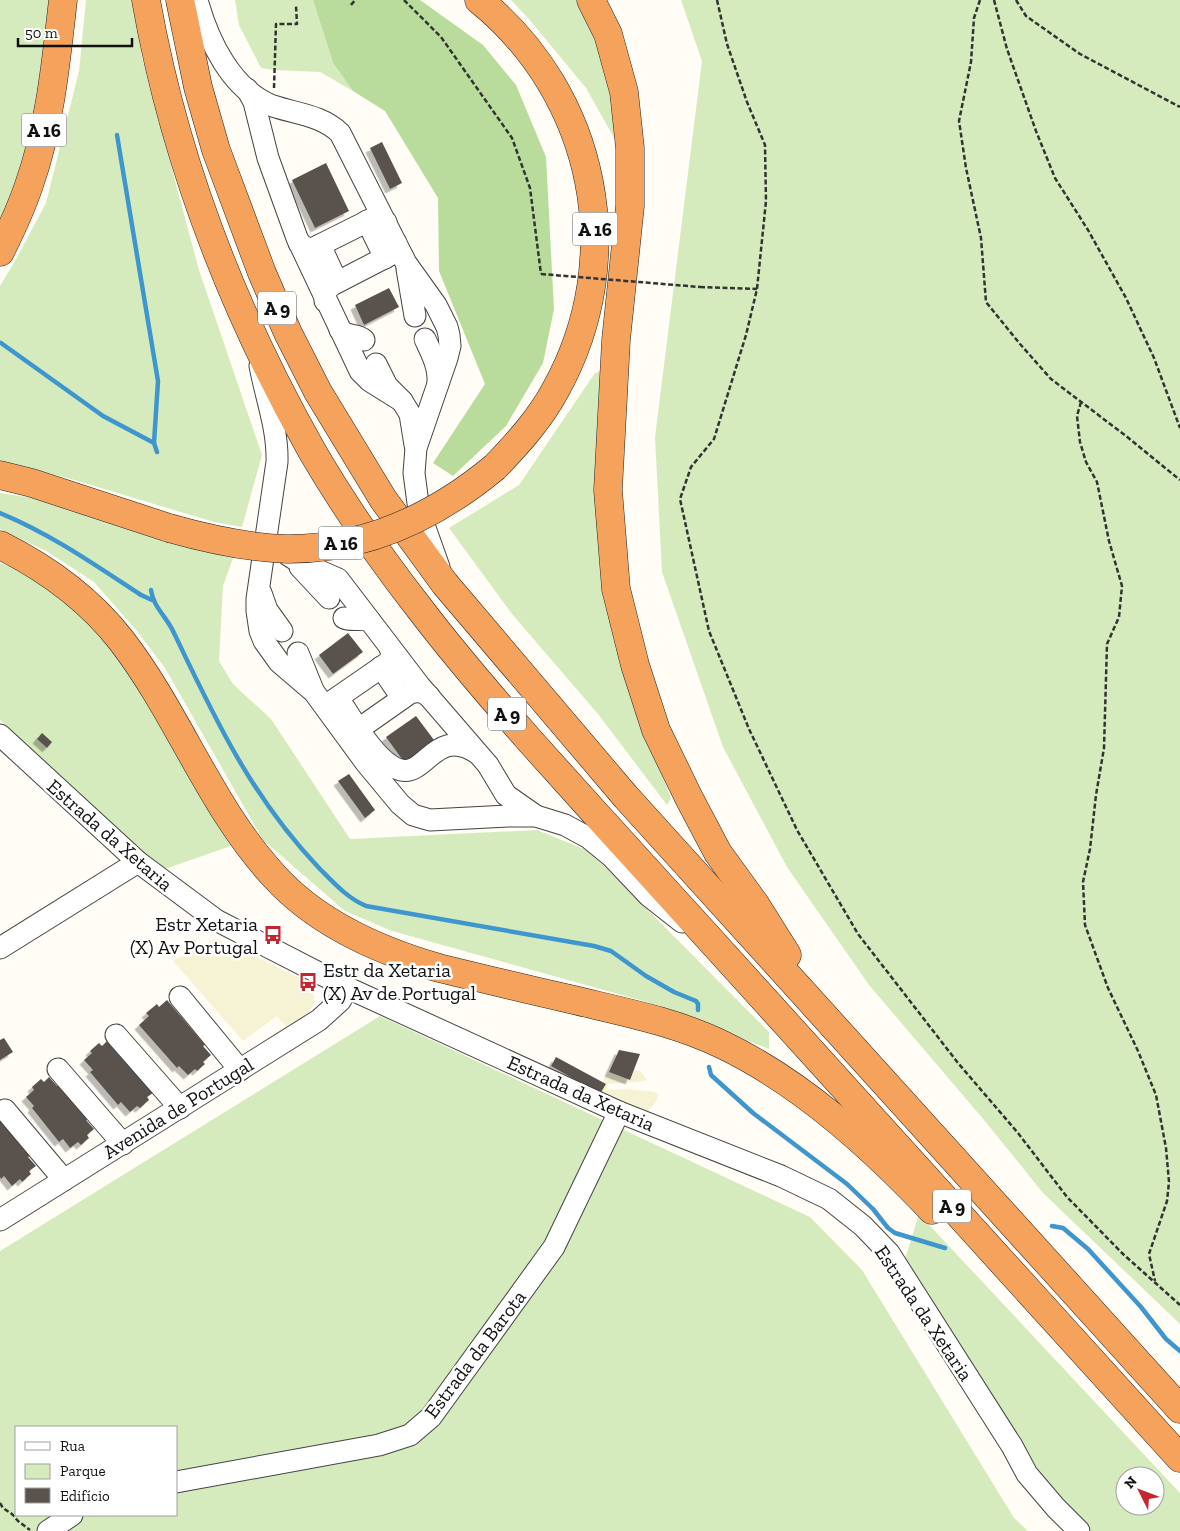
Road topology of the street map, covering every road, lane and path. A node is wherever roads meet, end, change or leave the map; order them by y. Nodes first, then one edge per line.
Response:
1 (62, 0) edge
2 (146, 0) edge
3 (180, 0) edge
4 (197, 0) edge
5 (355, 0) edge
6 (404, 0) edge
7 (479, 0) edge
8 (591, 0) edge
9 (718, 0) edge
10 (980, 0) edge
11 (994, 0) edge
12 (1016, 0) edge
13 (296, 6) dead end
14 (351, 6) dead end
15 (275, 70) dead end
16 (245, 87) junction
17 (1180, 107) edge
18 (376, 222) junction
19 (299, 243) junction
20 (320, 245) junction
21 (390, 250) junction
22 (0, 252) edge
23 (406, 263) junction
24 (337, 282) junction
25 (757, 289) junction
26 (325, 301) junction
27 (415, 316) dead end
28 (340, 330) junction
29 (425, 339) dead end
30 (364, 340) dead end
31 (255, 341) junction
32 (376, 364) dead end
33 (437, 386) junction
34 (402, 401) junction
35 (1081, 402) junction
36 (1180, 428) edge
37 (416, 448) junction
38 (0, 475) edge
39 (1180, 480) edge
40 (270, 501) junction
41 (0, 545) edge
42 (288, 555) junction
43 (444, 584) junction
44 (259, 586) junction
45 (330, 598) dead end
46 (344, 618) dead end
47 (370, 622) junction
48 (282, 631) dead end
49 (390, 648) junction
50 (298, 653) dead end
51 (381, 667) junction
52 (314, 692) junction
53 (429, 696) junction
54 (402, 698) junction
55 (342, 717) junction
56 (0, 735) edge
57 (477, 753) junction
58 (536, 816) junction
59 (138, 862) junction
60 (0, 948) edge
61 (722, 954) junction
62 (348, 988) junction
63 (180, 997) dead end
64 (830, 1022) junction
65 (116, 1034) dead end
66 (58, 1069) dead end
67 (240, 1070) junction
68 (180, 1108) junction
69 (5, 1110) dead end
70 (619, 1112) junction
71 (123, 1144) junction
72 (64, 1180) junction
73 (3, 1213) edge
74 (1155, 1282) junction
75 (1180, 1305) edge
76 (1071, 1337) junction
77 (1180, 1409) edge
78 (1180, 1458) edge
79 (178, 1482) edge
80 (0, 1504) edge
81 (70, 1516) edge
82 (32, 1531) edge
83 (48, 1531) edge
84 (1079, 1531) edge

1 - 22 highway, A 16
2 - 31 highway, A 9
3 - 43 highway, A 9
4 - 16 street
5 - 14 path
6 - 25 path, bridge
7 - 38 highway, A 16, bridge
8 - 64 highway
9 - 25 path
10 - 35 path
11 - 36 path
12 - 17 path
13 - 15 path
16 - 18 street
16 - 19 street
18 - 20 street
18 - 21 street
19 - 20 street
19 - 26 street
20 - 24 street
21 - 23 street
21 - 24 street
23 - 27 street
23 - 33 street
24 - 26 street
25 - 74 path
26 - 28 street
28 - 30 street
28 - 34 street
29 - 33 street
31 - 40 street
31 - 61 highway, A 9
32 - 34 street
33 - 37 street
34 - 37 street
35 - 39 path
35 - 74 path
37 - 43 street
40 - 42 street
40 - 44 street
41 - 76 highway
42 - 45 street
42 - 47 street
43 - 64 highway, A 9
44 - 48 street
44 - 52 street
46 - 47 street
47 - 49 street
49 - 51 street
49 - 53 street
50 - 52 street
51 - 54 street
51 - 55 street
52 - 55 street
53 - 54 street
53 - 57 street
54 - 55 street
55 - 57 street
55 - 58 street
56 - 59 street, Estrada da Xetaria
57 - 58 street
58 - 61 street
59 - 60 street
59 - 62 street, Estrada da Xetaria
61 - 76 highway, A 9
62 - 67 street, Avenida de Portugal
62 - 70 street, Estrada da Xetaria
63 - 67 street
64 - 77 highway, A 9
65 - 68 street
66 - 71 street
67 - 68 street, Avenida de Portugal
68 - 71 street, Avenida de Portugal
69 - 72 street
70 - 79 street, Estrada da Barota
70 - 84 street, Estrada da Xetaria
71 - 72 street, Avenida de Portugal
72 - 73 street, Avenida de Portugal
74 - 75 path
76 - 78 highway, A 9
80 - 82 path
81 - 83 street

